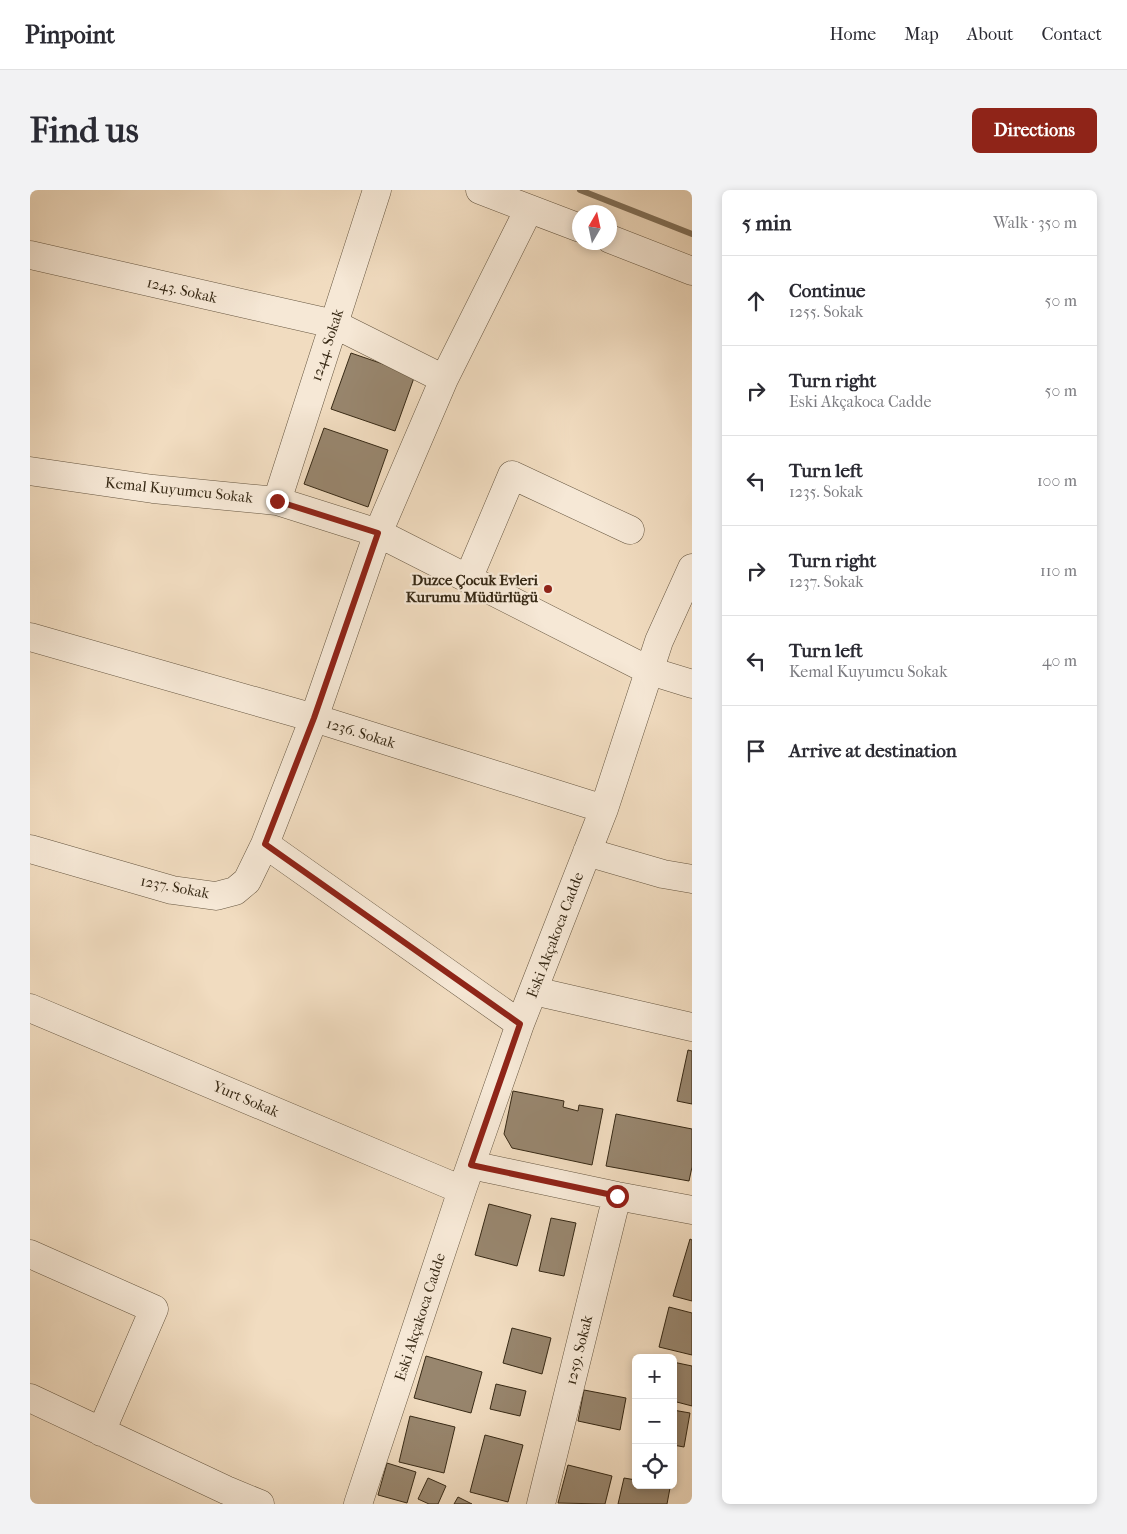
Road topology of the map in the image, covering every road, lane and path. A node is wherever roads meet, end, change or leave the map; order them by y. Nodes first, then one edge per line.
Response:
1 (376, 190) edge
2 (480, 190) edge
3 (529, 209) junction
4 (572, 225) edge
5 (617, 242) edge
6 (30, 255) edge
7 (692, 271) edge
8 (334, 324) junction
9 (444, 379) junction
10 (30, 471) edge
11 (277, 501) junction
12 (630, 530) dead end
13 (378, 533) junction
14 (692, 568) edge
15 (468, 579) junction
16 (30, 637) edge
17 (650, 671) junction
18 (692, 684) edge
19 (314, 718) junction
20 (604, 809) junction
21 (265, 844) junction
22 (30, 850) edge
23 (587, 852) junction
24 (692, 879) edge
25 (534, 991) junction
26 (30, 1008) edge
27 (520, 1024) junction
28 (692, 1027) edge
29 (471, 1165) junction
30 (462, 1190) junction
31 (617, 1196) junction
32 (692, 1210) edge
33 (30, 1254) edge
34 (30, 1398) edge
35 (101, 1432) junction
36 (260, 1504) edge
37 (358, 1504) edge
38 (541, 1504) edge

1 - 8 street, 1244. Sokak
2 - 3 street
3 - 4 street
3 - 9 street, 1237. Sokak
5 - 7 street
6 - 8 street, 1243. Sokak
8 - 9 street, 1243. Sokak
8 - 11 street, 1244. Sokak
9 - 13 street, 1237. Sokak
10 - 11 street, Kemal Kuyumcu Sokak
11 - 13 street, Kemal Kuyumcu Sokak
12 - 15 street
13 - 15 street, Kemal Kuyumcu Sokak
13 - 19 street, 1237. Sokak
14 - 17 street, Eski Akçakoca Cadde
15 - 17 street, Kemal Kuyumcu Sokak
16 - 19 street, 1236. Sokak
17 - 18 street, Kemal Kuyumcu Sokak
17 - 20 street, Eski Akçakoca Cadde
19 - 20 street, 1236. Sokak
19 - 21 street, 1237. Sokak
20 - 23 street, Eski Akçakoca Cadde
21 - 22 street, 1237. Sokak
21 - 27 street
23 - 24 street
23 - 25 street, Eski Akçakoca Cadde
25 - 27 street, Eski Akçakoca Cadde
25 - 28 street
26 - 30 street, Yurt Sokak
27 - 29 street, Eski Akçakoca Cadde
29 - 30 street, Eski Akçakoca Cadde
29 - 31 street
30 - 37 street, Eski Akçakoca Cadde
31 - 32 street
31 - 38 street, 1259. Sokak
33 - 35 street
34 - 35 street
35 - 36 street

